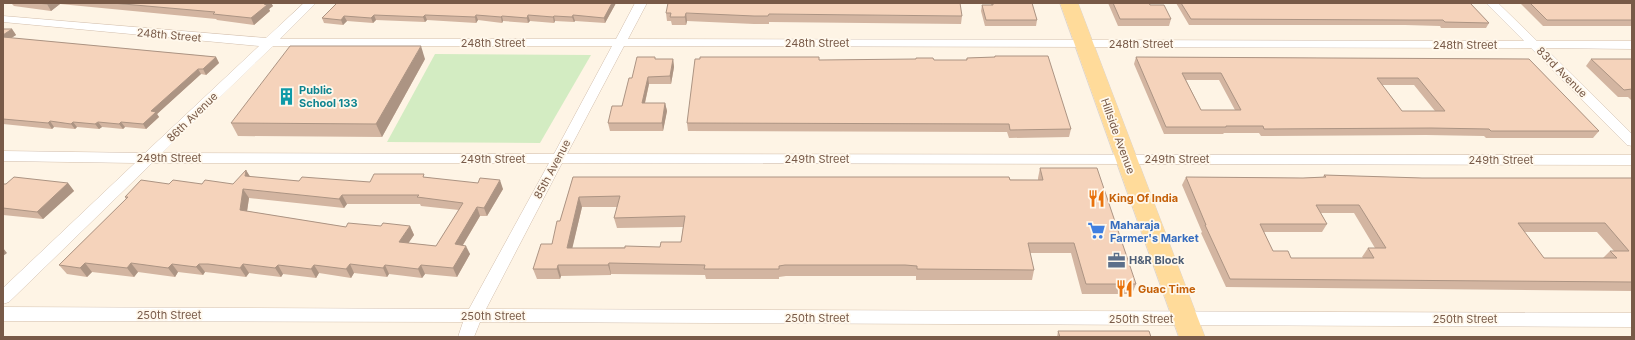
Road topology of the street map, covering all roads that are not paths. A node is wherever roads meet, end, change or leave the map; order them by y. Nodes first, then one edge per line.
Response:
1 (310, 3) edge
2 (641, 3) edge
3 (1069, 3) edge
4 (1492, 3) edge
5 (3, 20) edge
6 (270, 42) junction
7 (620, 43) junction
8 (1084, 44) junction
9 (1534, 45) junction
10 (1632, 45) edge
11 (1632, 142) edge
12 (3, 156) edge
13 (149, 158) junction
14 (557, 159) junction
15 (1126, 159) junction
16 (1632, 160) edge
17 (3, 298) edge
18 (3, 314) edge
19 (474, 316) junction
20 (1632, 320) edge
21 (1189, 328) edge
22 (466, 337) edge

1 - 6 street, 86th Avenue
2 - 7 street, 85th Avenue
3 - 8 main road, Hillside Avenue
4 - 9 street, 83rd Avenue
5 - 6 street, 248th Street
6 - 7 street, 248th Street
6 - 13 street, 86th Avenue
7 - 8 street, 248th Street
7 - 14 street, 85th Avenue
8 - 9 street, 248th Street
8 - 15 main road, Hillside Avenue
9 - 10 street, 248th Street
9 - 11 street, 83rd Avenue
12 - 13 street, 249th Street
13 - 14 street, 249th Street
13 - 17 street, 86th Avenue
14 - 15 street, 249th Street
14 - 19 street, 85th Avenue
15 - 16 street, 249th Street
15 - 21 main road, Hillside Avenue
18 - 19 street, 250th Street
19 - 21 street, 250th Street
19 - 22 street, 85th Avenue
20 - 21 street, 250th Street

